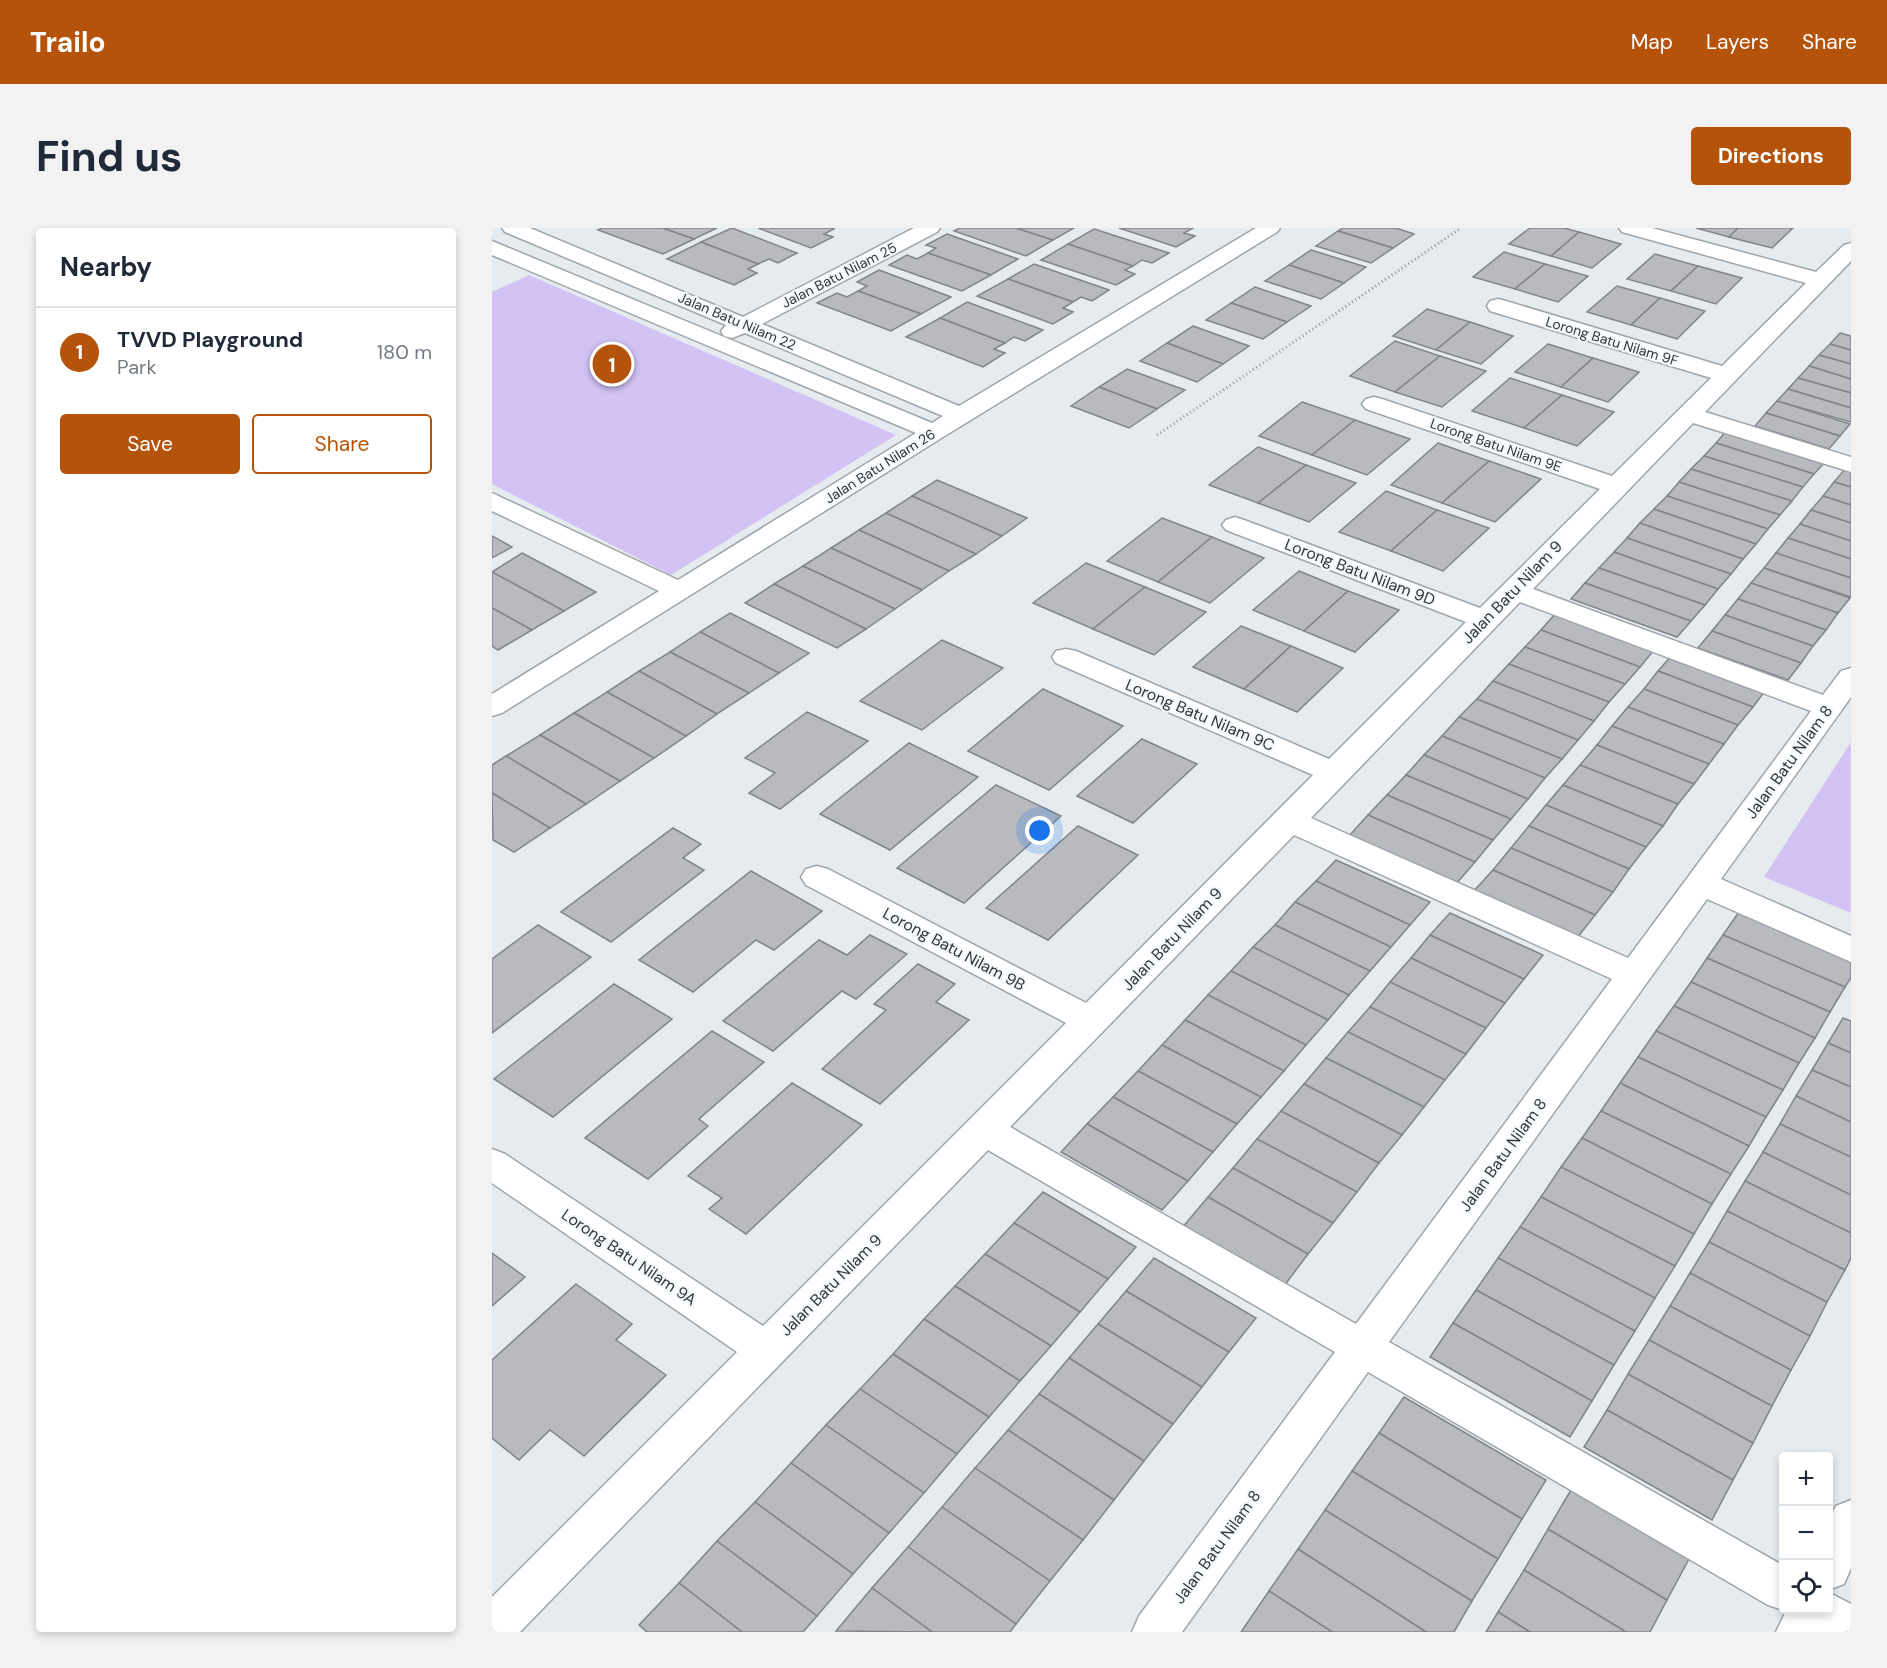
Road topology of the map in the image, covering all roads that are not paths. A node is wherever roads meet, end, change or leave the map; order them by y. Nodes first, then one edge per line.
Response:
1 (512, 228) edge
2 (930, 228) edge
3 (1270, 228) edge
4 (1629, 228) edge
5 (543, 232) edge
6 (497, 249) edge
7 (1851, 249) edge
8 (1832, 278) edge
9 (1498, 306) dead end
10 (745, 324) junction
11 (715, 339) junction
12 (1726, 375) junction
13 (1374, 404) dead end
14 (1688, 414) junction
15 (962, 416) junction
16 (934, 432) junction
17 (1851, 465) edge
18 (1617, 486) junction
19 (492, 501) edge
20 (1235, 525) dead end
21 (680, 591) junction
22 (1514, 591) junction
23 (1486, 620) junction
24 (1066, 657) dead end
25 (1851, 677) edge
26 (492, 707) edge
27 (1828, 708) junction
28 (1334, 773) junction
29 (1288, 820) junction
30 (817, 877) dead end
31 (1701, 883) junction
32 (1851, 950) edge
33 (1634, 975) junction
34 (1091, 1021) junction
35 (984, 1130) junction
36 (492, 1164) edge
37 (1363, 1348) junction
38 (767, 1350) junction
39 (1851, 1520) edge
40 (1832, 1560) edge
41 (1779, 1587) edge
42 (1807, 1614) edge
43 (1825, 1614) edge
44 (1851, 1628) edge
45 (492, 1629) edge
46 (1155, 1632) edge
47 (1799, 1632) edge

1 - 5 street, Jalan Batu Nilam 22
2 - 10 street, Jalan Batu Nilam 25
3 - 15 street, Jalan Batu Nilam 26
4 - 8 street
5 - 6 street
5 - 10 street, Jalan Batu Nilam 22
6 - 11 street, Jalan Batu Nilam 22
7 - 8 street, Jalan Batu Nilam 9
8 - 12 street, Jalan Batu Nilam 9
9 - 12 street, Lorong Batu Nilam 9F
10 - 11 street, Jalan Batu Nilam 25
10 - 15 street, Jalan Batu Nilam 22
11 - 16 street, Jalan Batu Nilam 22
12 - 14 street, Jalan Batu Nilam 9
13 - 18 street, Lorong Batu Nilam 9E
14 - 17 street
14 - 18 street, Jalan Batu Nilam 9
15 - 16 street, Jalan Batu Nilam 26
16 - 21 street, Jalan Batu Nilam 26
18 - 22 street, Jalan Batu Nilam 9
19 - 21 street
20 - 23 street, Lorong Batu Nilam 9D
21 - 26 street, Jalan Batu Nilam 26
22 - 23 street, Jalan Batu Nilam 9
22 - 27 street
23 - 28 street, Jalan Batu Nilam 9
24 - 28 street, Lorong Batu Nilam 9C
25 - 27 street, Jalan Batu Nilam 8
27 - 31 street, Jalan Batu Nilam 8
28 - 29 street, Jalan Batu Nilam 9
29 - 33 street
29 - 34 street, Jalan Batu Nilam 9
30 - 34 street, Lorong Batu Nilam 9B
31 - 32 street
31 - 33 street, Jalan Batu Nilam 8
33 - 37 street, Jalan Batu Nilam 8
34 - 35 street, Jalan Batu Nilam 9
35 - 37 street
35 - 38 street, Jalan Batu Nilam 9
36 - 38 street, Lorong Batu Nilam 9A
37 - 41 street
37 - 46 street, Jalan Batu Nilam 8
38 - 45 street, Jalan Batu Nilam 9
39 - 40 street
42 - 47 street
43 - 44 street

